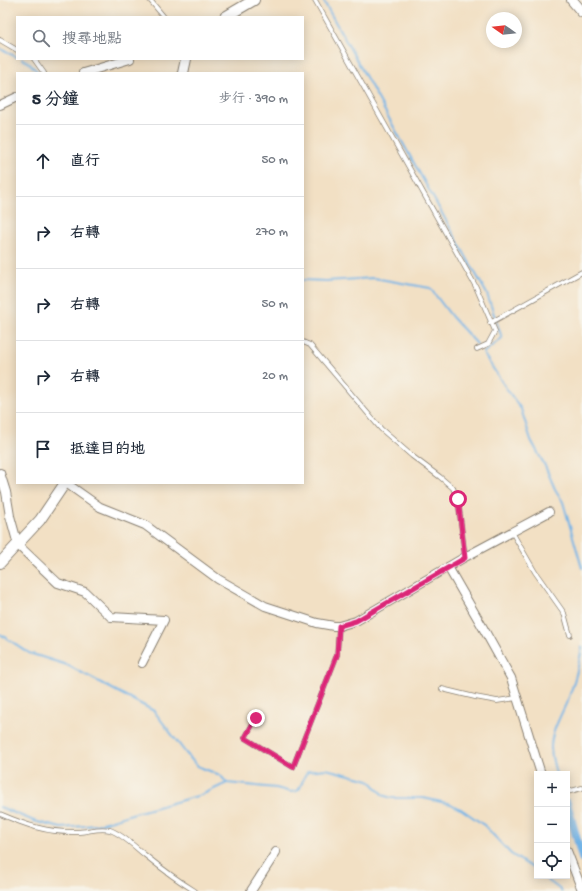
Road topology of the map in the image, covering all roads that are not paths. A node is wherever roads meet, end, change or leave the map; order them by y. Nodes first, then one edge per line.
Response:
1 (150, 0) edge
2 (254, 0) edge
3 (315, 0) edge
4 (572, 0) edge
5 (582, 12) edge
6 (163, 16) edge
7 (227, 16) edge
8 (0, 40) edge
9 (16, 49) edge
10 (35, 60) edge
11 (127, 60) edge
12 (186, 60) edge
13 (43, 72) edge
14 (86, 72) edge
15 (183, 72) edge
16 (16, 98) edge
17 (0, 106) edge
18 (582, 272) edge
19 (490, 323) junction
20 (304, 342) edge
21 (476, 349) dead end
22 (0, 474) edge
23 (64, 484) edge
24 (66, 484) edge
25 (549, 512) dead end
26 (512, 532) junction
27 (18, 545) junction
28 (465, 558) junction
29 (0, 563) edge
30 (448, 568) junction
31 (339, 626) junction
32 (570, 635) dead end
33 (142, 663) dead end
34 (442, 689) dead end
35 (518, 698) junction
36 (256, 718) dead end
37 (540, 771) edge
38 (582, 788) edge
39 (570, 791) edge
40 (0, 814) edge
41 (276, 852) dead end
42 (570, 859) edge
43 (582, 890) edge
44 (195, 891) edge
45 (251, 891) edge

1 - 6 lane
2 - 7 street
3 - 19 lane
4 - 5 street
8 - 9 lane
10 - 13 lane
11 - 14 street
12 - 15 street
16 - 17 street
18 - 19 lane
19 - 21 lane
20 - 28 lane
22 - 27 street
23 - 27 street
24 - 31 street
25 - 26 street
26 - 28 street
26 - 32 lane
27 - 29 street
27 - 33 street
28 - 30 street
30 - 31 street
30 - 35 street
31 - 36 lane
34 - 35 lane
35 - 37 street
38 - 39 lane
40 - 44 lane
41 - 45 street
42 - 43 street

